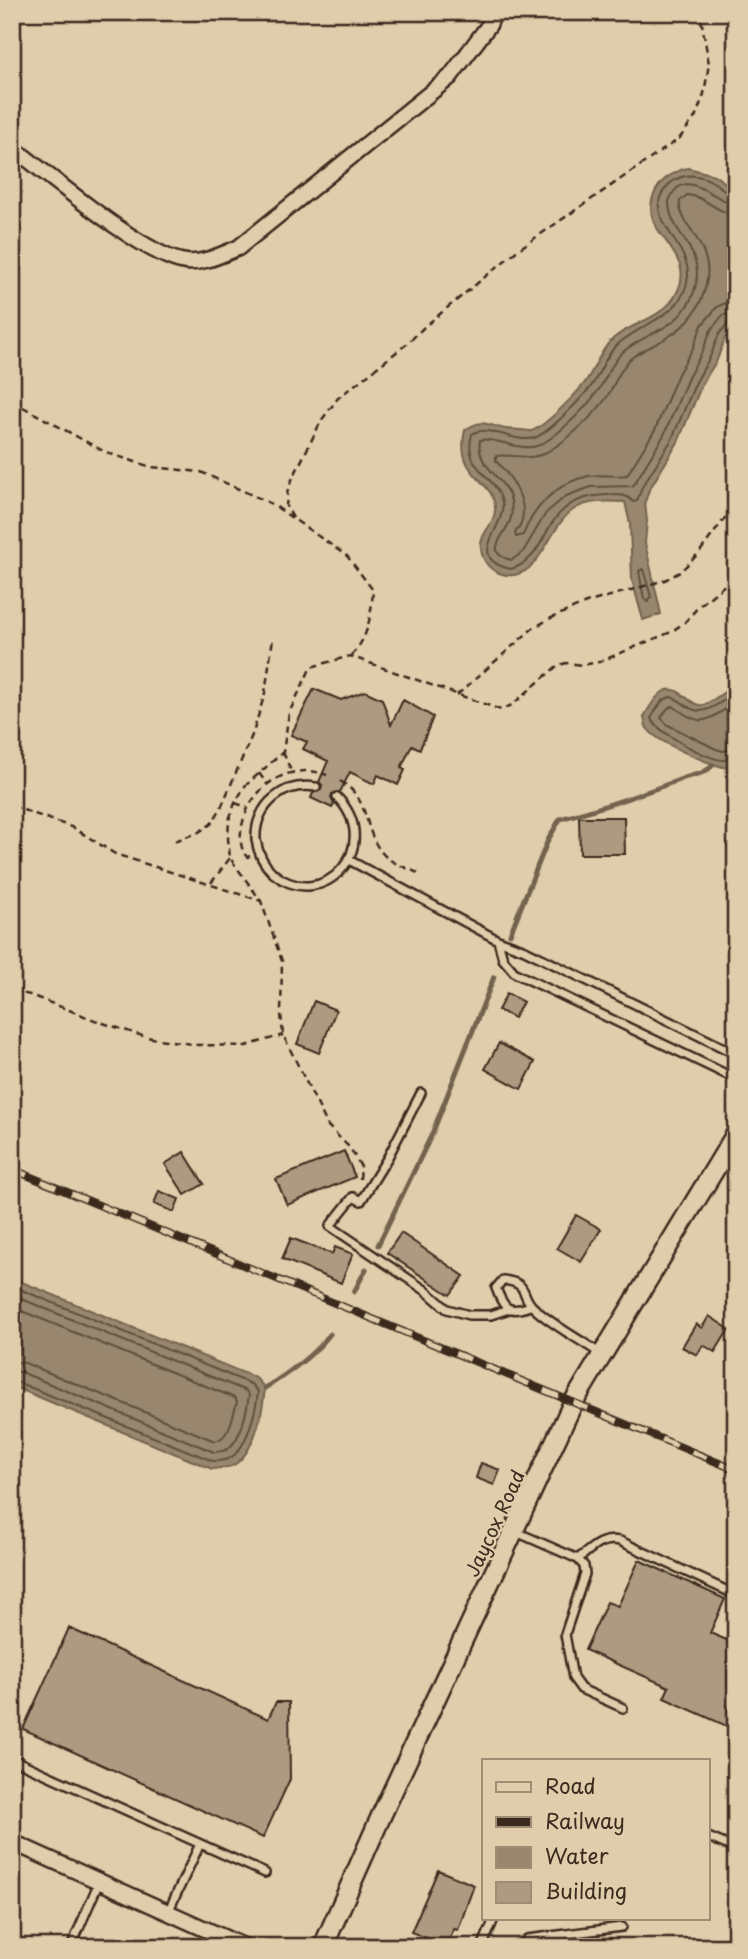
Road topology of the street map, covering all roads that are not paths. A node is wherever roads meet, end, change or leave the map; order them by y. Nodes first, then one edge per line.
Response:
1 (494, 12) edge
2 (12, 147) edge
3 (316, 787) dead end
4 (337, 797) dead end
5 (349, 860) junction
6 (498, 940) junction
7 (736, 1054) edge
8 (736, 1079) edge
9 (421, 1093) dead end
10 (736, 1134) edge
11 (530, 1306) junction
12 (509, 1309) junction
13 (601, 1354) junction
14 (513, 1531) junction
15 (579, 1559) junction
16 (736, 1595) edge
17 (623, 1708) dead end
18 (12, 1759) edge
19 (710, 1838) edge
20 (12, 1842) edge
21 (200, 1844) junction
22 (736, 1849) edge
23 (265, 1873) dead end
24 (100, 1881) junction
25 (168, 1912) junction
26 (494, 1920) edge
27 (622, 1927) dead end
28 (220, 1941) edge
29 (71, 1947) edge
30 (245, 1947) edge
31 (323, 1947) edge
32 (482, 1947) edge
33 (524, 1947) edge

1 - 2 street
3 - 5 lane
4 - 5 lane
5 - 6 lane
6 - 7 lane
6 - 8 lane
9 - 12 lane
10 - 13 street, Jaycox Road
11 - 12 lane
11 - 12 lane
11 - 13 lane
13 - 14 street, Jaycox Road
14 - 15 lane
14 - 31 street, Jaycox Road
15 - 16 lane
15 - 17 lane
18 - 21 lane
19 - 22 lane
20 - 24 street
21 - 23 lane
21 - 25 lane
24 - 25 street
24 - 29 lane
25 - 28 street
26 - 32 lane
27 - 33 lane
28 - 30 street

